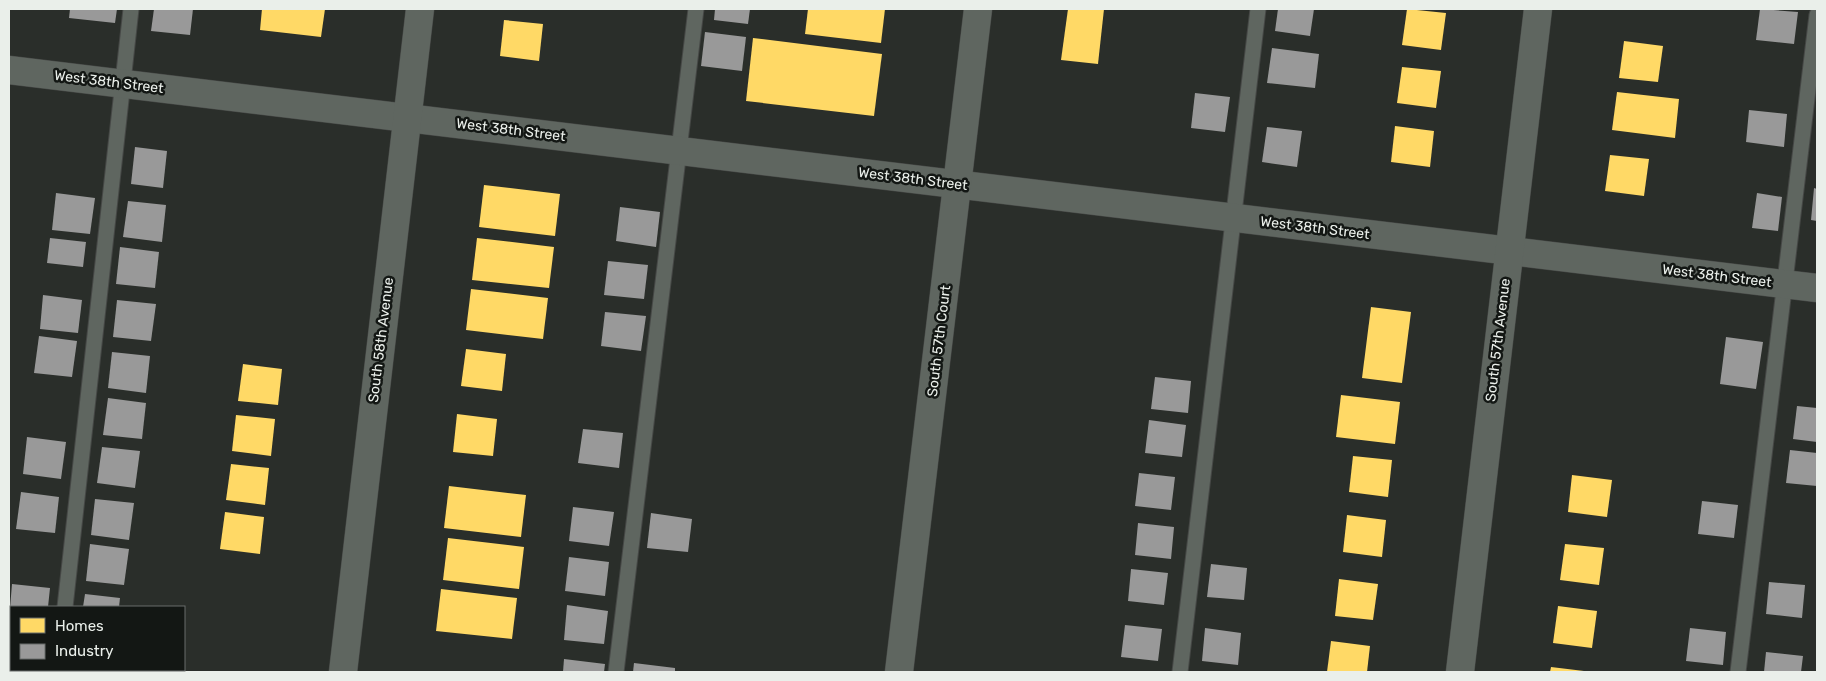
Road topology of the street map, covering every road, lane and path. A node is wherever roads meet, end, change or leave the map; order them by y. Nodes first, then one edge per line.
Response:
1 (132, 9) edge
2 (420, 9) edge
3 (696, 9) edge
4 (978, 9) edge
5 (1258, 9) edge
6 (1538, 9) edge
7 (1817, 15) edge
8 (9, 70) edge
9 (123, 84) junction
10 (408, 118) junction
11 (680, 151) junction
12 (957, 184) junction
13 (1234, 218) junction
14 (1508, 251) junction
15 (1784, 284) junction
16 (1817, 288) edge
17 (65, 606) edge
18 (342, 672) edge
19 (616, 672) edge
20 (899, 672) edge
21 (1180, 672) edge
22 (1460, 672) edge
23 (1738, 672) edge

1 - 9 lane
2 - 10 street, South 58th Avenue
3 - 11 lane
4 - 12 street, South 57th Court
5 - 13 lane
6 - 14 street, South 57th Avenue
7 - 15 lane
8 - 9 street, West 38th Street
9 - 10 street, West 38th Street
9 - 17 lane
10 - 11 street, West 38th Street
10 - 18 street, South 58th Avenue
11 - 12 street, West 38th Street
11 - 19 lane
12 - 13 street, West 38th Street
12 - 20 street, South 57th Court
13 - 14 street, West 38th Street
13 - 21 lane
14 - 15 street, West 38th Street
14 - 22 street, South 57th Avenue
15 - 16 street, West 38th Street
15 - 23 lane

